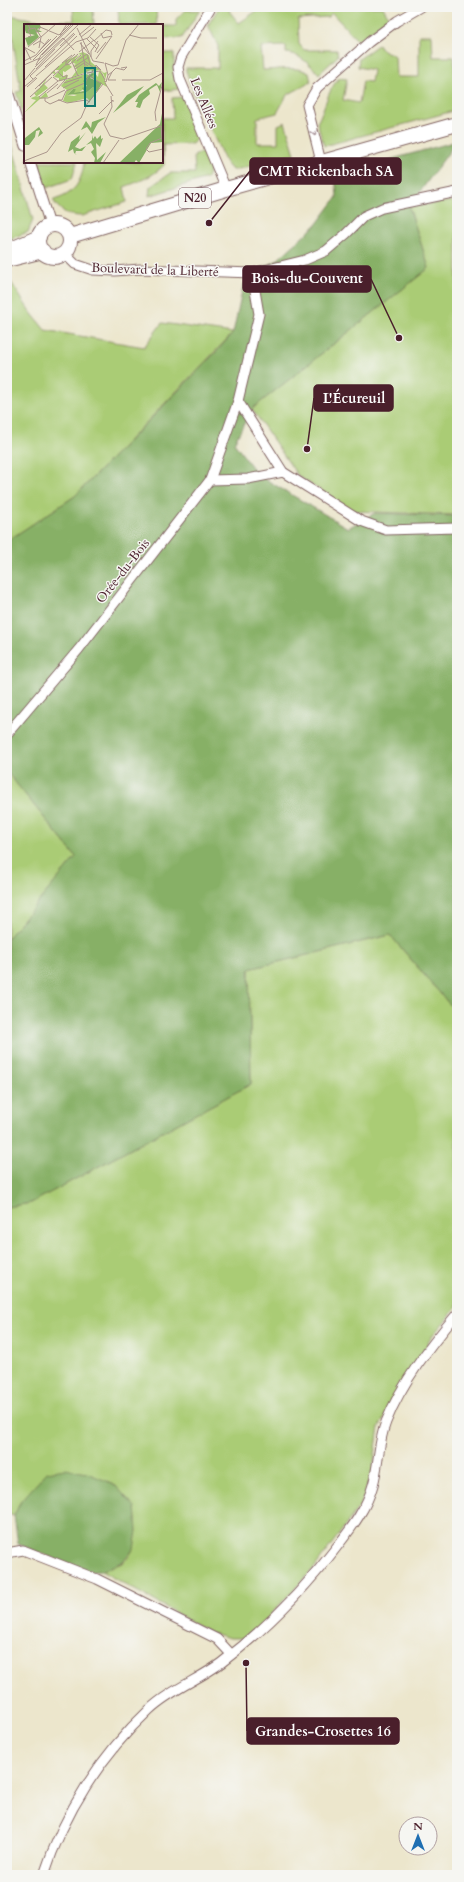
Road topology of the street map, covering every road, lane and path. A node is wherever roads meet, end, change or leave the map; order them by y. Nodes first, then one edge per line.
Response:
1 (211, 7) edge
2 (421, 7) edge
3 (7, 88) edge
4 (457, 124) edge
5 (24, 143) edge
6 (321, 162) junction
7 (30, 163) edge
8 (226, 189) junction
9 (457, 192) edge
10 (50, 225) junction
11 (70, 236) junction
12 (39, 237) junction
13 (7, 251) edge
14 (43, 251) junction
15 (64, 253) junction
16 (7, 260) edge
17 (252, 273) junction
18 (238, 401) junction
19 (282, 472) junction
20 (210, 480) junction
21 (457, 528) edge
22 (7, 734) edge
23 (457, 1314) edge
24 (7, 1553) edge
25 (231, 1654) junction
26 (44, 1875) edge

1 - 8 street, Les Allées
2 -> 6 street
3 - 5 street
4 - 6 main road, N20
6 - 8 main road, N20
7 - 10 street
8 - 11 main road, N20
9 - 17 street, Boulevard de la Liberté
10 - 11 main road
10 - 12 main road
11 - 15 main road
12 - 13 main road
12 - 14 main road
14 - 15 main road
14 - 16 main road
15 - 17 street, Boulevard de la Liberté
17 - 18 street, Orée-du-Bois
18 - 19 street
18 - 20 street, Orée-du-Bois
19 - 20 street
19 - 21 street
20 - 22 street, Orée-du-Bois
23 - 25 street
24 - 25 street
25 - 26 street

